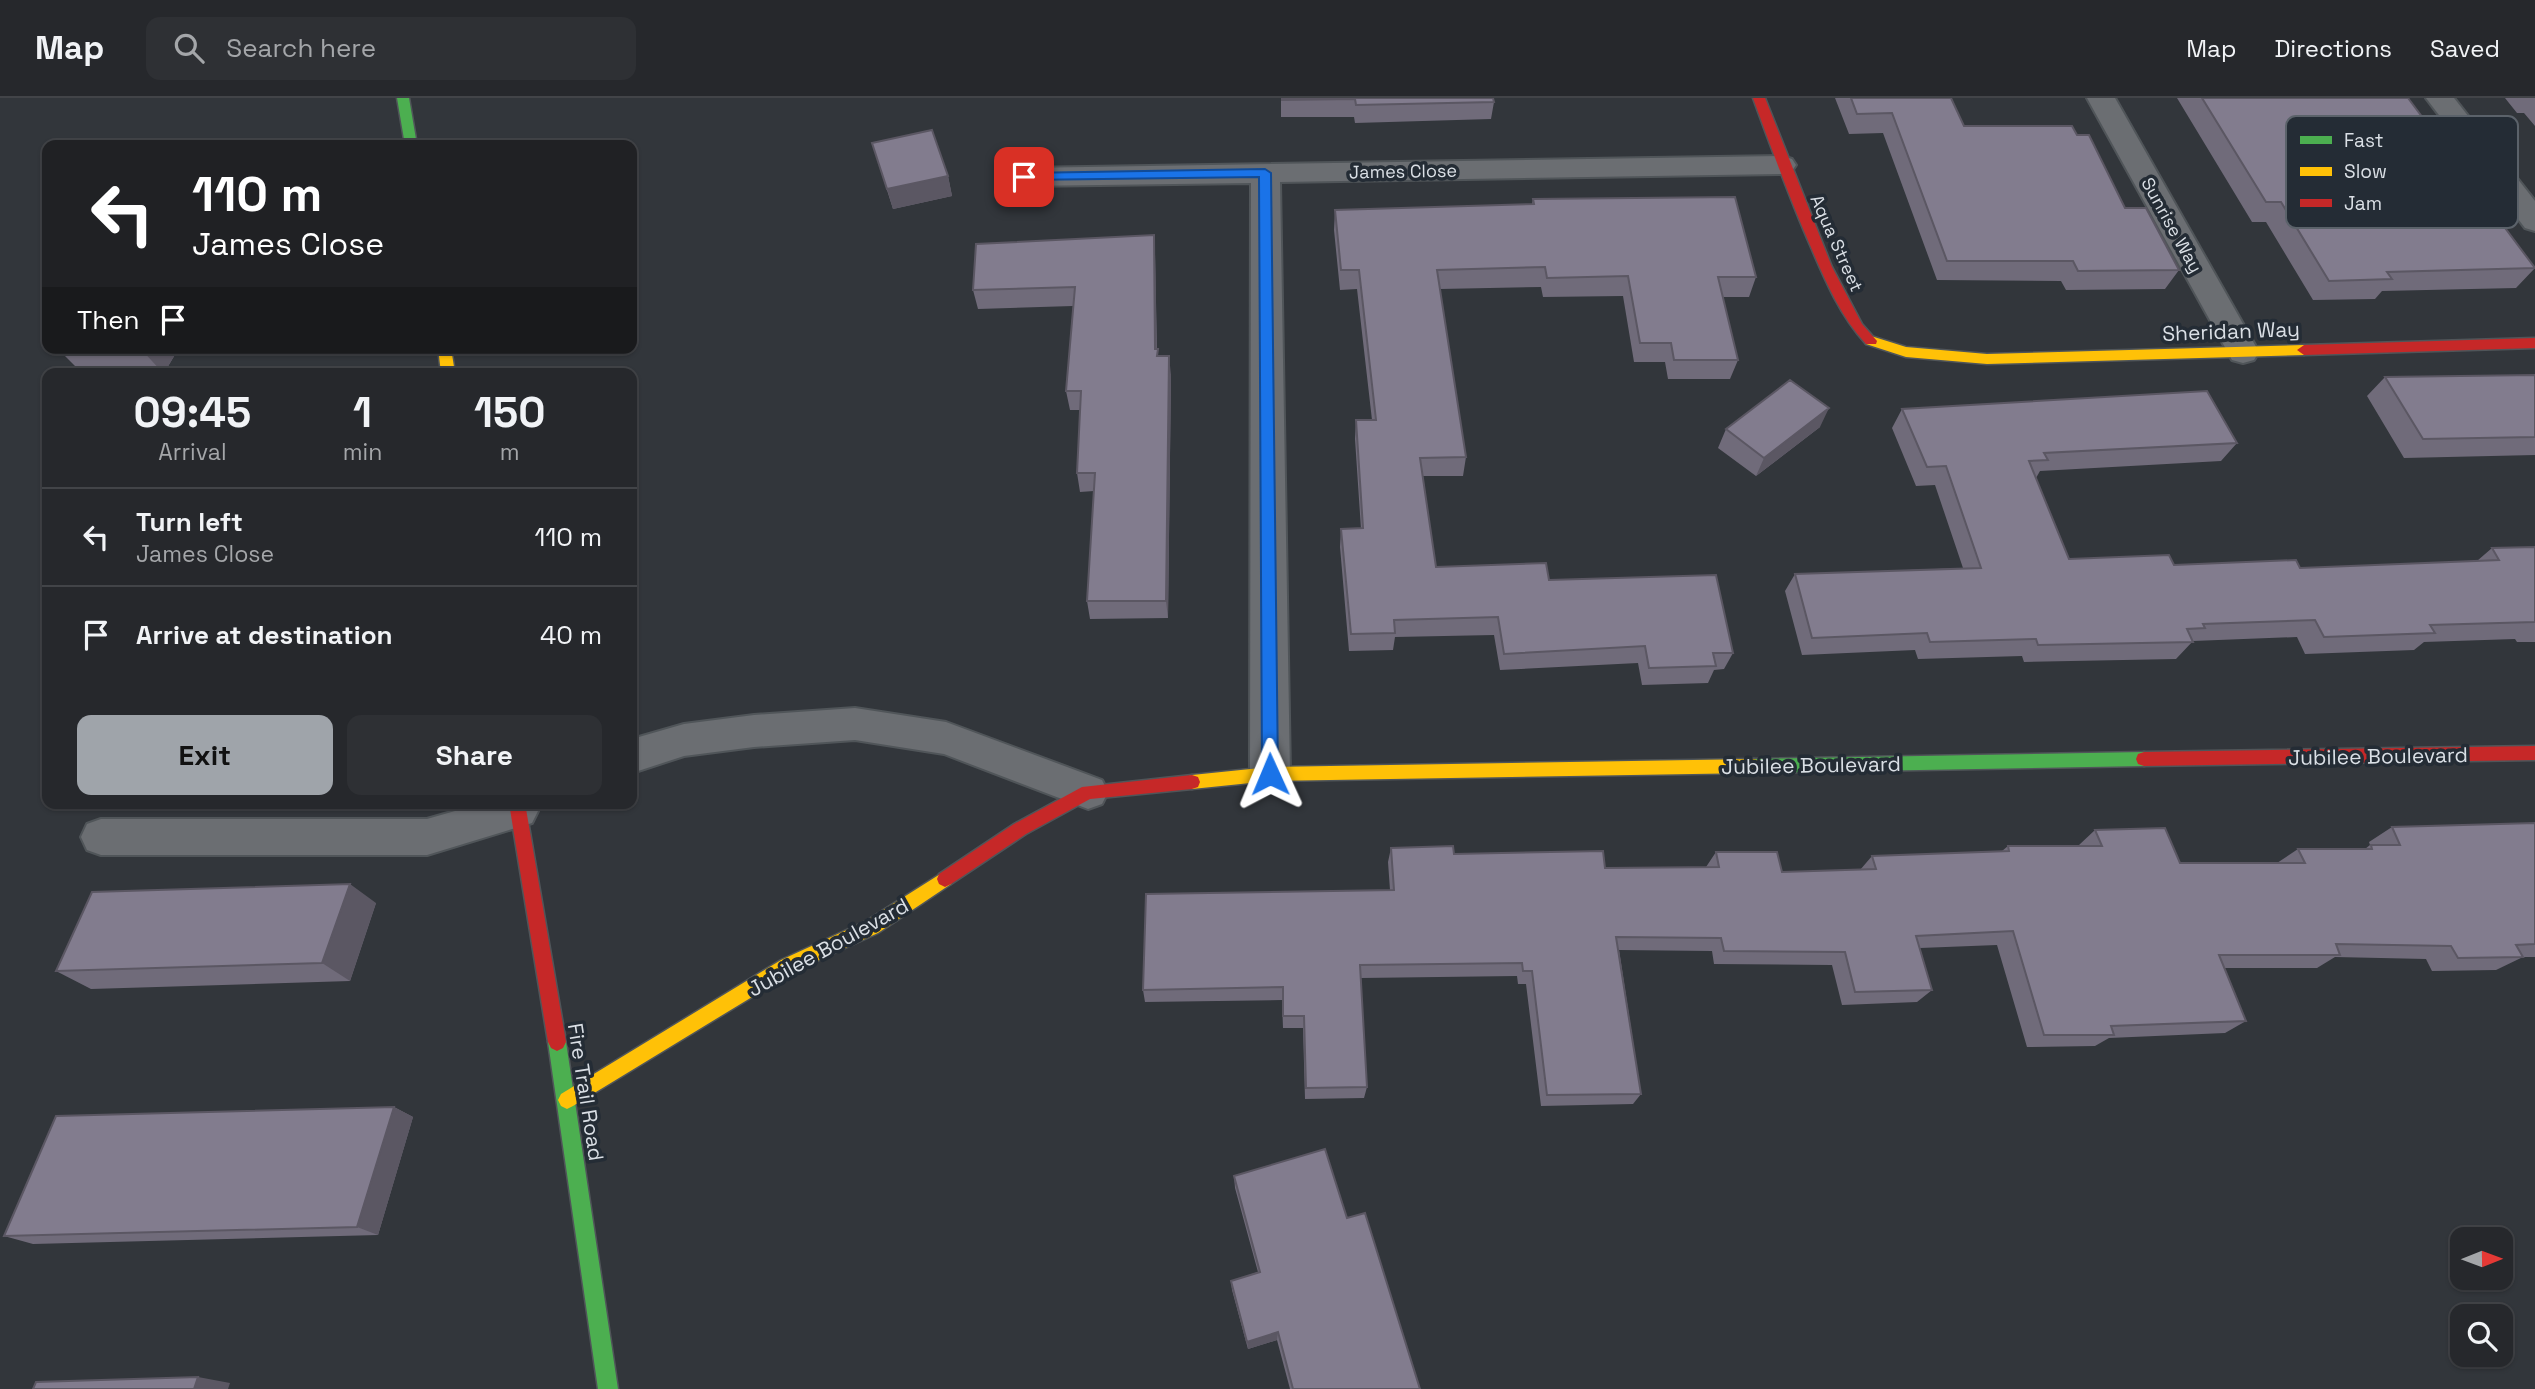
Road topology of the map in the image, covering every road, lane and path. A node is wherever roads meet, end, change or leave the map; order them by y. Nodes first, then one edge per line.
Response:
1 (403, 98) edge
2 (1759, 98) edge
3 (2101, 98) edge
4 (2440, 98) edge
5 (2454, 116) edge
6 (410, 140) edge
7 (1782, 165) junction
8 (1265, 173) junction
9 (1024, 177) dead end
10 (2518, 199) edge
11 (2535, 221) edge
12 (2535, 343) edge
13 (2243, 352) junction
14 (1928, 355) joint
15 (2535, 753) edge
16 (637, 754) edge
17 (1270, 774) junction
18 (1088, 792) junction
19 (512, 809) edge
20 (518, 809) edge
21 (101, 837) dead end
22 (567, 1100) junction
23 (608, 1389) edge

1 - 6 street
2 - 7 street, Aqua Street
3 - 13 street, Sunrise Way
4 - 5 street
7 - 8 street, James Close
7 - 14 street, Aqua Street
8 - 9 street, James Close
8 - 17 street
10 - 11 street
12 - 13 street, Sheridan Way
13 - 14 street, Sheridan Way
15 - 17 street, Jubilee Boulevard
16 - 18 street, Jubilee Boulevard
17 - 18 street, Jubilee Boulevard
18 - 22 street, Jubilee Boulevard
19 - 21 street
20 - 22 street, Fire Trail Road
22 - 23 street, Fire Trail Road

